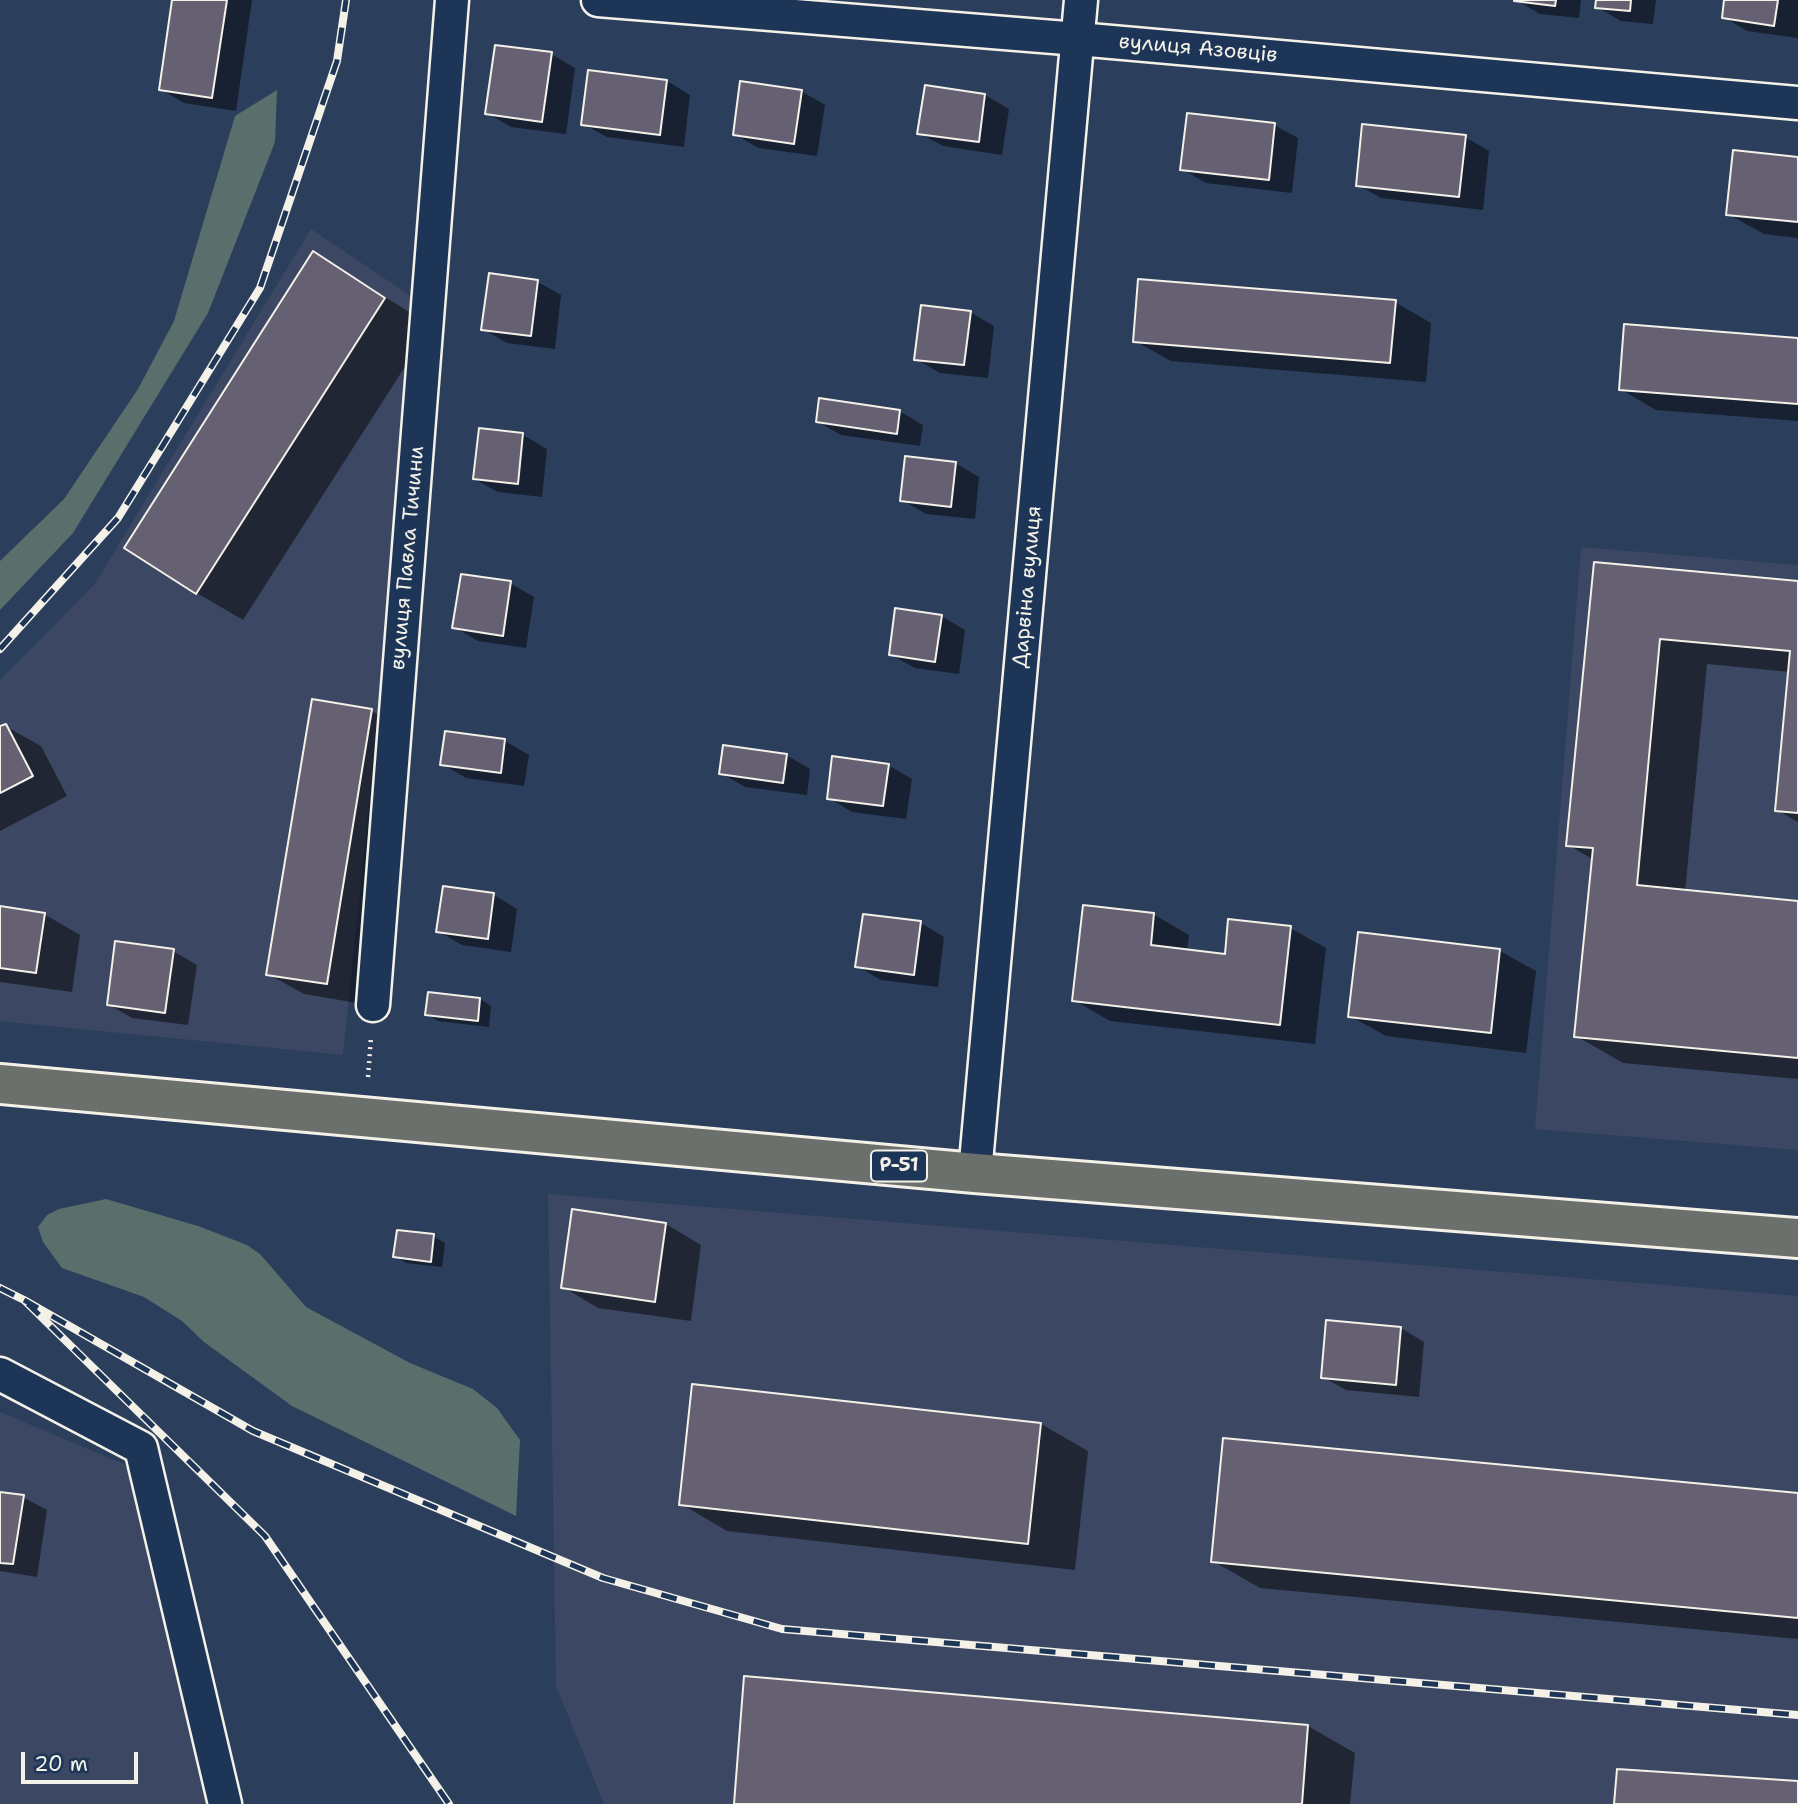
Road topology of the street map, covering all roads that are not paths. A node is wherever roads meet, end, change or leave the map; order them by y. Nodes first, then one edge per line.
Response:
1 (452, 0) edge
2 (598, 0) edge
3 (1081, 0) edge
4 (1077, 39) junction
5 (1798, 103) edge
6 (373, 1005) road end
7 (0, 1084) edge
8 (975, 1173) junction
9 (1798, 1238) edge
10 (0, 1374) edge
11 (225, 1804) edge

1 - 6 street, вулиця Павла Тичини
2 - 4 street, вулиця Азовців
3 - 4 street, Дарвіна вулиця
4 - 5 street, вулиця Азовців
4 - 8 street, Дарвіна вулиця
7 - 8 main road, Р-51
8 - 9 main road, Р-51
10 - 11 street

